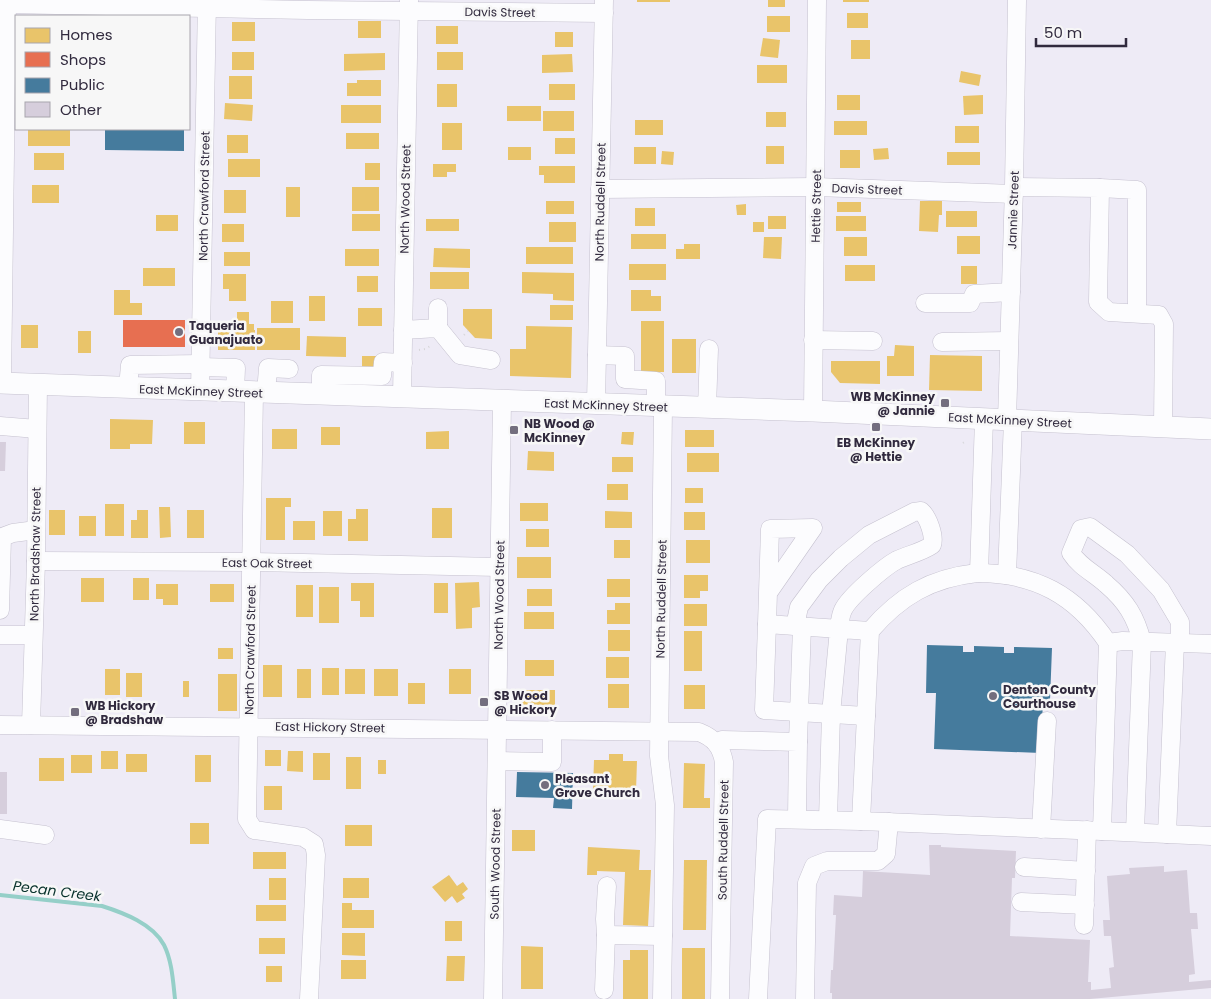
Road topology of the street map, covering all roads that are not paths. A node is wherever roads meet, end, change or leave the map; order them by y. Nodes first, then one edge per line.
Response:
1 (817, 0) edge
2 (1018, 0) edge
3 (6, 2) edge
4 (207, 4) edge
5 (334, 5) edge
6 (373, 5) edge
7 (409, 5) edge
8 (604, 7) edge
9 (816, 187) junction
10 (1100, 188) junction
11 (600, 189) junction
12 (1014, 190) junction
13 (1011, 292) junction
14 (925, 303) dead end
15 (438, 308) dead end
16 (1137, 313) junction
17 (404, 330) junction
18 (437, 336) junction
19 (813, 340) junction
20 (873, 340) dead end
21 (1009, 341) junction
22 (942, 342) dead end
23 (709, 349) dead end
24 (597, 355) junction
25 (491, 360) dead end
26 (403, 363) junction
27 (201, 365) junction
28 (289, 369) dead end
29 (1, 383) edge
30 (38, 384) junction
31 (375, 386) junction
32 (128, 388) junction
33 (200, 391) junction
34 (252, 393) junction
35 (402, 398) junction
36 (502, 401) junction
37 (596, 404) junction
38 (660, 407) junction
39 (707, 408) junction
40 (814, 412) junction
41 (984, 419) junction
42 (1010, 420) junction
43 (0, 426) edge
44 (1163, 426) junction
45 (37, 429) junction
46 (1211, 429) edge
47 (36, 530) junction
48 (36, 561) junction
49 (251, 562) junction
50 (499, 567) junction
51 (979, 573) junction
52 (1007, 575) junction
53 (768, 593) dead end
54 (0, 610) edge
55 (767, 624) junction
56 (798, 626) junction
57 (839, 629) junction
58 (870, 632) junction
59 (0, 635) edge
60 (33, 635) junction
61 (1142, 642) junction
62 (1108, 643) junction
63 (1177, 643) junction
64 (1211, 644) edge
65 (800, 712) junction
66 (831, 714) junction
67 (866, 716) junction
68 (1047, 720) dead end
69 (0, 725) edge
70 (31, 725) junction
71 (249, 726) junction
72 (497, 729) junction
73 (552, 730) junction
74 (660, 730) junction
75 (716, 742) junction
76 (798, 742) junction
77 (497, 762) junction
78 (796, 819) junction
79 (828, 820) junction
80 (861, 821) junction
81 (889, 822) junction
82 (0, 829) edge
83 (1041, 829) junction
84 (1094, 831) junction
85 (1135, 832) junction
86 (1167, 834) junction
87 (45, 835) dead end
88 (1211, 836) edge
89 (1024, 867) dead end
90 (1086, 870) junction
91 (607, 886) dead end
92 (1021, 902) dead end
93 (1085, 905) junction
94 (1084, 925) dead end
95 (606, 935) junction
96 (663, 936) junction
97 (604, 990) dead end
98 (309, 999) edge
99 (493, 999) edge
100 (662, 999) edge
101 (720, 999) edge
102 (758, 999) edge
103 (804, 999) edge

1 - 9 street, Hettie Street
2 - 12 street, Jannie Street
3 - 4 street, Davis Street
3 - 29 street
4 - 5 street, Davis Street
4 - 27 street, North Crawford Street
5 - 6 street, Davis Street
6 - 7 street, Davis Street
7 - 8 street, Davis Street
7 - 17 street, North Wood Street
8 - 11 street, North Ruddell Street
9 - 11 street, Davis Street
9 - 12 street, Davis Street
9 - 19 street, Hettie Street
10 - 12 street, Davis Street
10 - 16 street
10 - 16 street, Davis Street
11 - 24 street, North Ruddell Street
12 - 13 street, Jannie Street
13 - 14 street
13 - 21 street, Jannie Street
15 - 18 street
16 - 44 street
17 - 18 street
17 - 26 street, North Wood Street
18 - 25 street
19 - 20 street
19 - 40 street, Hettie Street
21 - 22 street
21 - 42 street, Jannie Street
23 - 39 street
24 - 37 street, North Ruddell Street
24 - 38 street, North Ruddell Street
26 - 31 street
26 - 35 street, North Wood Street
27 - 32 street
27 - 33 street, North Crawford Street
27 - 34 street
28 - 34 street
29 - 30 main road, East McKinney Street
30 - 32 main road, East McKinney Street
30 - 45 street, North Bradshaw Street
31 - 34 main road, East McKinney Street
31 - 35 main road, East McKinney Street
32 - 33 main road, East McKinney Street
33 - 34 main road, East McKinney Street
34 - 49 street, North Crawford Street
35 - 36 main road, East McKinney Street
36 - 37 main road, East McKinney Street
36 - 50 street, North Wood Street
37 - 38 main road, East McKinney Street
38 - 39 main road, East McKinney Street
38 - 74 street, North Ruddell Street
39 - 40 main road, East McKinney Street
40 - 41 main road, East McKinney Street
41 - 42 main road, East McKinney Street
41 - 51 street
42 - 44 main road, East McKinney Street
42 - 52 street, Jannie Street
43 - 45 street
44 - 46 main road, East McKinney Street
45 - 47 street, North Bradshaw Street
47 - 48 street, North Bradshaw Street
47 - 54 street
48 - 49 street, East Oak Street
48 - 60 street, North Bradshaw Street
49 - 50 street, East Oak Street
49 - 71 street, North Crawford Street
50 - 72 street, North Wood Street
51 - 52 street
51 - 58 street
52 - 62 street
53 - 55 street
55 - 56 street
55 - 65 street
56 - 57 street
56 - 57 street
56 - 65 street
57 - 58 street
57 - 66 street
58 - 67 street
59 - 60 street
60 - 70 street, North Bradshaw Street
61 - 62 street
61 - 63 street
61 - 63 street
61 - 85 street
62 - 84 street
63 - 64 street
63 - 86 street
65 - 66 street
65 - 76 street
66 - 67 street
66 - 79 street
67 - 80 street
68 - 83 street
69 - 70 street, East Hickory Street
70 - 71 street, East Hickory Street
71 - 72 street, East Hickory Street
71 - 98 street, North Crawford Street
72 - 73 street, East Hickory Street
72 - 77 street, South Wood Street
73 - 74 street, East Hickory Street
73 - 77 street
74 - 75 street
74 - 96 street, North Ruddell Street
75 - 76 street
75 - 101 street, South Ruddell Street
76 - 78 street
77 - 99 street, South Wood Street
78 - 79 street
78 - 102 street
79 - 80 street
80 - 81 street
81 - 83 street
81 - 103 street
82 - 87 street
83 - 84 street
84 - 85 street
84 - 90 street
85 - 86 street
86 - 88 street
89 - 90 street
90 - 93 street
91 - 95 street
92 - 93 street
93 - 94 street
95 - 96 street
95 - 97 street
96 - 100 street, North Ruddell Street

